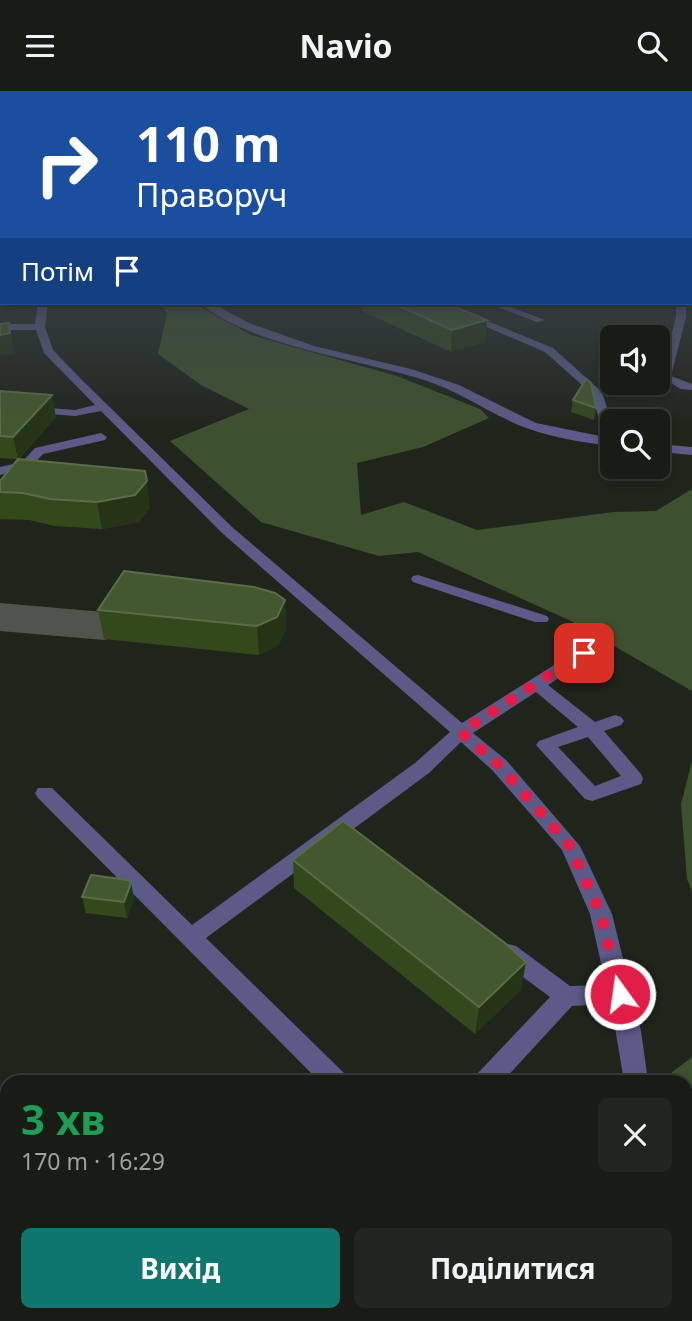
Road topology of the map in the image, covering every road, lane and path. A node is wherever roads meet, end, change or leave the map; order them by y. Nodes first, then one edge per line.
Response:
1 (42, 313) edge
2 (224, 313) edge
3 (461, 313) edge
4 (521, 313) edge
5 (681, 313) edge
6 (540, 320) dead end
7 (0, 327) edge
8 (40, 327) junction
9 (692, 387) edge
10 (0, 407) edge
11 (104, 407) junction
12 (601, 409) edge
13 (101, 437) dead end
14 (600, 440) edge
15 (670, 449) edge
16 (692, 451) edge
17 (0, 471) edge
18 (418, 579) dead end
19 (541, 619) dead end
20 (598, 660) dead end
21 (536, 684) junction
22 (615, 721) dead end
23 (461, 732) junction
24 (44, 793) dead end
25 (339, 829) junction
26 (360, 845) edge
27 (190, 938) junction
28 (490, 940) edge
29 (620, 994) junction
30 (566, 996) junction
31 (329, 1075) edge
32 (493, 1075) edge
33 (635, 1075) edge

1 - 8 lane
2 - 14 lane
3 - 12 lane
4 - 6 lane
5 - 9 lane
7 - 8 lane
8 - 11 lane
10 - 11 lane
11 - 23 lane
13 - 17 lane
15 - 16 lane
18 - 19 lane
20 - 21 lane
21 - 22 lane
21 - 23 lane
23 - 25 lane
23 - 29 lane
24 - 27 lane
25 - 26 lane
25 - 27 lane
27 - 31 lane
28 - 30 lane
29 - 30 lane
29 - 33 lane
30 - 32 lane

